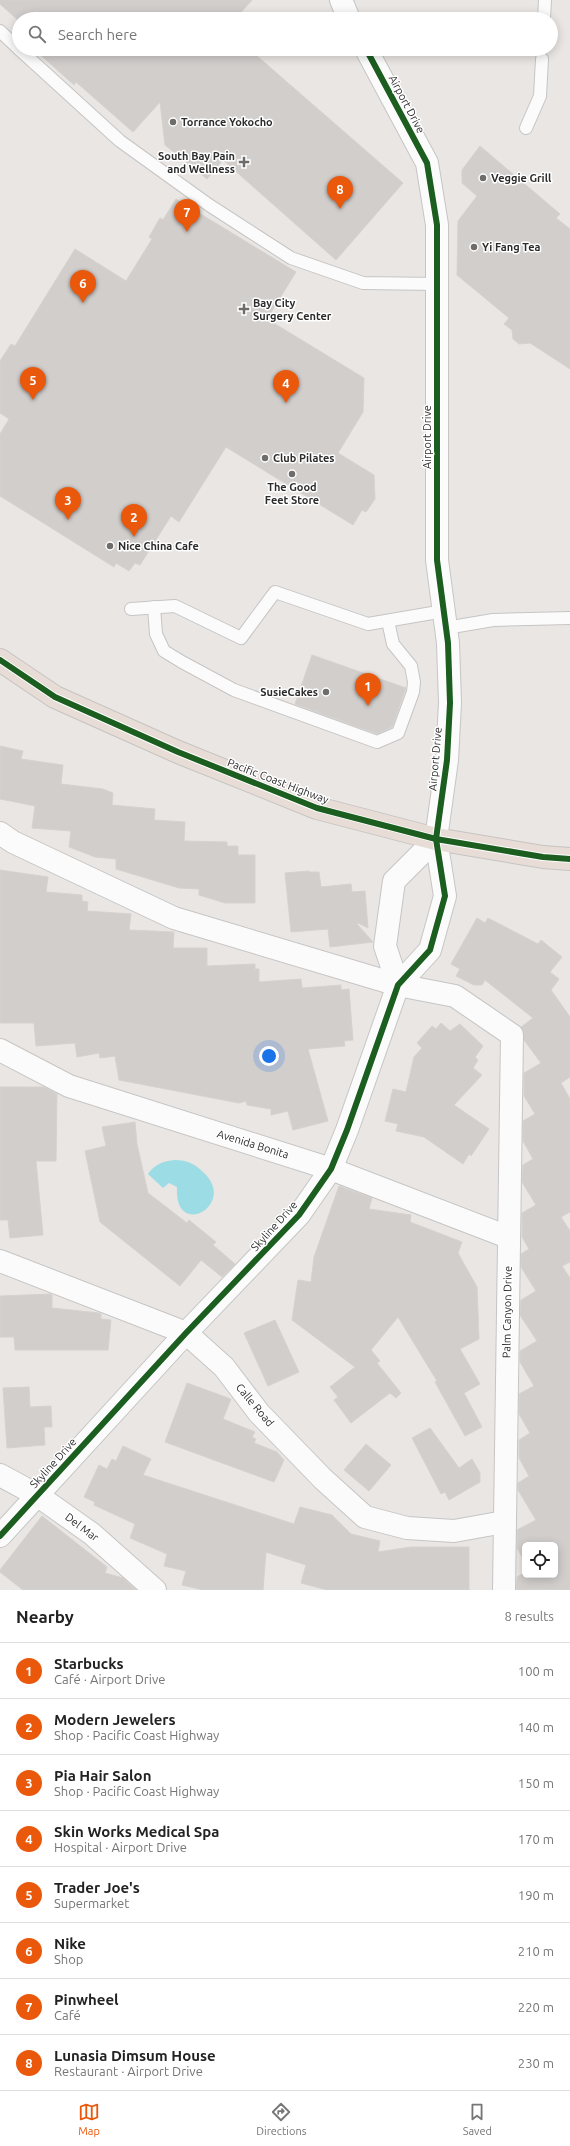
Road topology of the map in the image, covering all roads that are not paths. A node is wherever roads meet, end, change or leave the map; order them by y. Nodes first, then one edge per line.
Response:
1 (340, 0) edge
2 (545, 0) edge
3 (346, 12) edge
4 (544, 12) edge
5 (0, 32) edge
6 (12, 43) edge
7 (27, 56) edge
8 (370, 56) edge
9 (542, 58) dead end
10 (526, 128) dead end
11 (437, 284) junction
12 (154, 607) junction
13 (131, 609) dead end
14 (570, 618) edge
15 (445, 620) junction
16 (388, 621) junction
17 (0, 660) edge
18 (0, 833) edge
19 (436, 839) junction
20 (570, 860) edge
21 (398, 985) junction
22 (0, 1050) edge
23 (331, 1168) junction
24 (508, 1237) junction
25 (0, 1262) edge
26 (186, 1333) junction
27 (0, 1475) edge
28 (37, 1495) junction
29 (504, 1522) junction
30 (0, 1536) edge
31 (156, 1590) edge
32 (504, 1590) edge

1 - 3 street
2 - 4 lane
5 - 6 lane
7 - 11 lane
8 - 11 street, Airport Drive
9 - 10 lane
11 - 15 street, Airport Drive
12 - 13 lane
12 - 16 lane
12 - 16 lane
14 - 15 lane
15 - 16 lane
15 - 19 street, Airport Drive
17 - 19 highway, Pacific Coast Highway
18 - 21 street
19 - 20 highway, Pacific Coast Highway
19 - 21 street, Skyline Drive
19 - 21 street
21 - 23 street, Skyline Drive
21 - 24 street, Palm Canyon Drive
22 - 23 street, Avenida Bonita
23 - 24 street, Avenida Bonita
23 - 26 street, Skyline Drive
24 - 29 street, Palm Canyon Drive
25 - 26 street, Calle Road
26 - 28 street, Skyline Drive
26 - 29 street, Calle Road
27 - 28 street, Del Mar
28 - 30 street, Skyline Drive
28 - 31 street, Del Mar
29 - 32 street, Palm Canyon Drive

